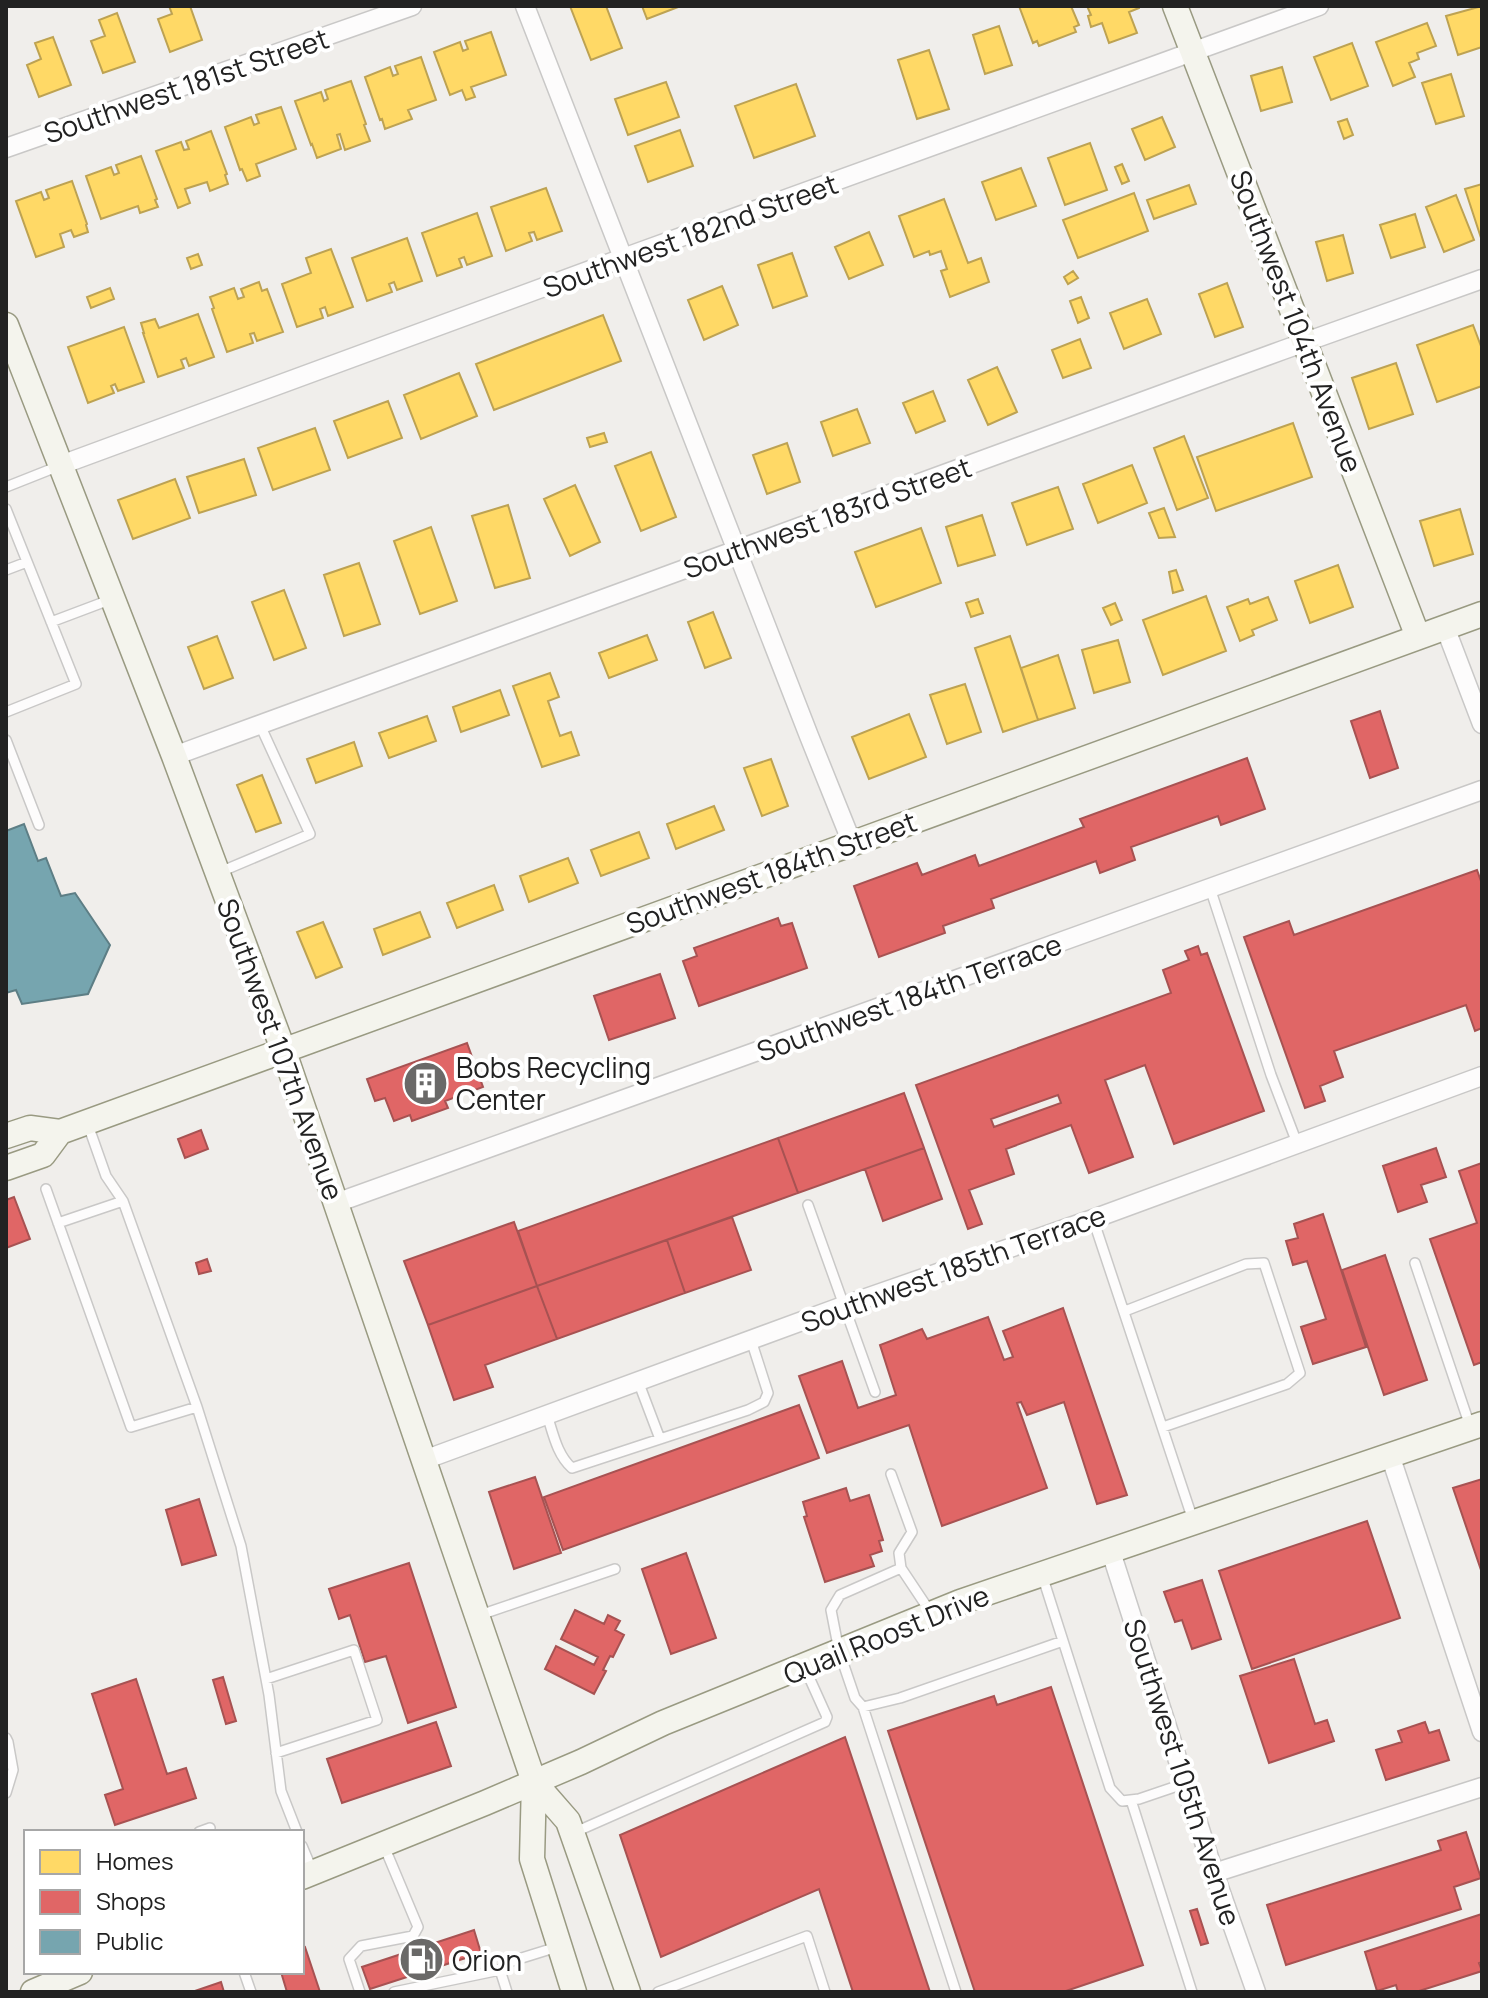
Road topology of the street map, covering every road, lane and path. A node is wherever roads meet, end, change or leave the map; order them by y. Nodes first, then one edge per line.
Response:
1 (412, 6) edge
2 (525, 6) edge
3 (1175, 6) edge
4 (1319, 6) edge
5 (1193, 52) junction
6 (6, 148) edge
7 (623, 258) junction
8 (1482, 279) edge
9 (6, 325) edge
10 (1306, 342) junction
11 (61, 465) junction
12 (6, 487) edge
13 (6, 509) edge
14 (736, 550) junction
15 (27, 562) junction
16 (6, 570) edge
17 (112, 599) junction
18 (1482, 614) edge
19 (51, 622) junction
20 (1445, 627) junction
21 (1418, 637) junction
22 (6, 712) edge
23 (260, 724) junction
24 (1482, 724) edge
25 (6, 740) edge
26 (174, 756) junction
27 (1482, 790) edge
28 (39, 825) dead end
29 (852, 843) junction
30 (217, 873) junction
31 (1210, 888) junction
32 (283, 1049) junction
33 (1482, 1076) edge
34 (87, 1122) junction
35 (8, 1130) edge
36 (60, 1132) junction
37 (1297, 1143) junction
38 (6, 1168) edge
39 (46, 1189) dead end
40 (123, 1201) junction
41 (336, 1203) junction
42 (808, 1205) dead end
43 (1093, 1219) junction
44 (58, 1223) junction
45 (1415, 1263) dead end
46 (843, 1306) junction
47 (1125, 1311) junction
48 (751, 1340) junction
49 (638, 1381) junction
50 (875, 1392) dead end
51 (197, 1407) junction
52 (547, 1415) junction
53 (1476, 1426) edge
54 (1163, 1427) junction
55 (660, 1439) junction
56 (1390, 1455) junction
57 (424, 1460) junction
58 (891, 1474) dead end
59 (1194, 1523) junction
60 (1111, 1552) junction
61 (901, 1568) junction
62 (615, 1569) dead end
63 (1042, 1575) junction
64 (931, 1613) junction
65 (477, 1616) junction
66 (1063, 1641) junction
67 (839, 1651) junction
68 (804, 1666) junction
69 (266, 1679) junction
70 (863, 1707) junction
71 (1482, 1732) edge
72 (6, 1738) edge
73 (276, 1753) junction
74 (534, 1782) junction
75 (1186, 1783) junction
76 (1482, 1787) edge
77 (6, 1793) edge
78 (1131, 1800) junction
79 (210, 1828) dead end
80 (204, 1830) edge
81 (296, 1830) edge
82 (573, 1833) junction
83 (383, 1844) junction
84 (1214, 1873) junction
85 (307, 1874) edge
86 (559, 1946) junction
87 (500, 1970) junction
88 (75, 1974) edge
89 (693, 1980) junction
90 (33, 1992) edge
91 (360, 1992) edge
92 (394, 1992) edge
93 (507, 1992) edge
94 (574, 1992) edge
95 (628, 1992) edge
96 (658, 1992) edge
97 (697, 1992) edge
98 (825, 1992) edge
99 (956, 1992) edge
100 (1192, 1992) edge
101 (1256, 1992) edge

1 - 6 street, Southwest 181st Street
2 - 7 street
3 - 5 main road, Southwest 104th Avenue
4 - 5 street, Southwest 182nd Street
5 - 7 street, Southwest 182nd Street
5 - 10 main road, Southwest 104th Avenue
7 - 11 street, Southwest 182nd Street
7 - 14 street
8 - 10 street, Southwest 183rd Street
9 - 11 main road, Southwest 107th Avenue
10 - 14 street, Southwest 183rd Street
10 - 21 main road, Southwest 104th Avenue
11 - 12 lane
11 - 17 main road, Southwest 107th Avenue
13 - 15 lane
14 - 23 street, Southwest 183rd Street
14 - 29 street
15 - 16 lane
15 - 19 lane
17 - 19 lane
17 - 26 main road, Southwest 107th Avenue
18 - 20 main road, Southwest 184th Street
19 - 22 lane
20 - 21 main road, Southwest 184th Street
20 - 24 street
21 - 29 main road, Southwest 184th Street
23 - 26 street, Southwest 183rd Street
23 - 30 lane
25 - 28 lane
26 - 30 main road, Southwest 107th Avenue
27 - 31 street, Southwest 184th Terrace
29 - 32 main road, Southwest 184th Street
30 - 32 main road, Southwest 107th Avenue
31 - 37 lane
31 - 41 street, Southwest 184th Terrace
32 - 34 main road, Southwest 184th Street
32 - 41 main road, Southwest 107th Avenue
33 - 37 street, Southwest 185th Terrace
34 - 36 main road, Southwest 184th Street
34 - 40 lane
35 - 36 main road, Southwest 184th Street
36 - 38 main road, Southwest 184th Street
37 - 43 street, Southwest 185th Terrace
39 - 44 lane
40 - 44 lane
40 - 51 lane
41 - 57 main road, Southwest 107th Avenue
42 - 46 lane
43 - 46 street, Southwest 185th Terrace
43 - 47 lane
44 - 51 lane
45 - 53 lane
46 - 48 street, Southwest 185th Terrace
46 - 50 lane
47 - 54 lane
47 - 54 lane
48 - 49 street, Southwest 185th Terrace
48 - 55 lane
49 - 52 street, Southwest 185th Terrace
49 - 55 lane
51 - 69 lane
52 - 55 lane
52 - 57 street, Southwest 185th Terrace
53 - 56 main road, Quail Roost Drive
54 - 59 lane
56 - 59 main road, Quail Roost Drive
56 - 71 street
57 - 65 main road, Southwest 107th Avenue
58 - 61 lane
59 - 60 main road, Quail Roost Drive
60 - 63 main road, Quail Roost Drive
60 - 75 street, Southwest 105th Avenue
61 - 64 lane
61 - 67 lane
62 - 65 lane
63 - 64 main road, Quail Roost Drive
63 - 66 lane
64 - 67 main road, Quail Roost Drive
65 - 74 main road, Southwest 107th Avenue
66 - 70 lane
66 - 78 lane
67 - 68 main road, Quail Roost Drive
67 - 70 lane
68 - 74 main road, Quail Roost Drive
68 - 82 lane
69 - 73 lane
69 - 73 lane
70 - 99 lane
72 - 77 lane
73 - 81 lane
74 - 82 main road, Southwest 107th Avenue
74 - 83 main road, Quail Roost Drive
74 - 86 main road, Southwest 107th Avenue
75 - 78 lane
75 - 84 street, Southwest 105th Avenue
76 - 84 street
78 - 100 lane
79 - 80 lane
82 - 95 main road, Southwest 107th Avenue
83 - 85 main road, Quail Roost Drive
83 - 91 lane
84 - 101 street, Southwest 105th Avenue
86 - 87 lane
86 - 94 main road, Southwest 107th Avenue
87 - 92 lane
87 - 93 lane
88 - 90 main road
89 - 96 lane
89 - 97 lane
89 - 98 lane

